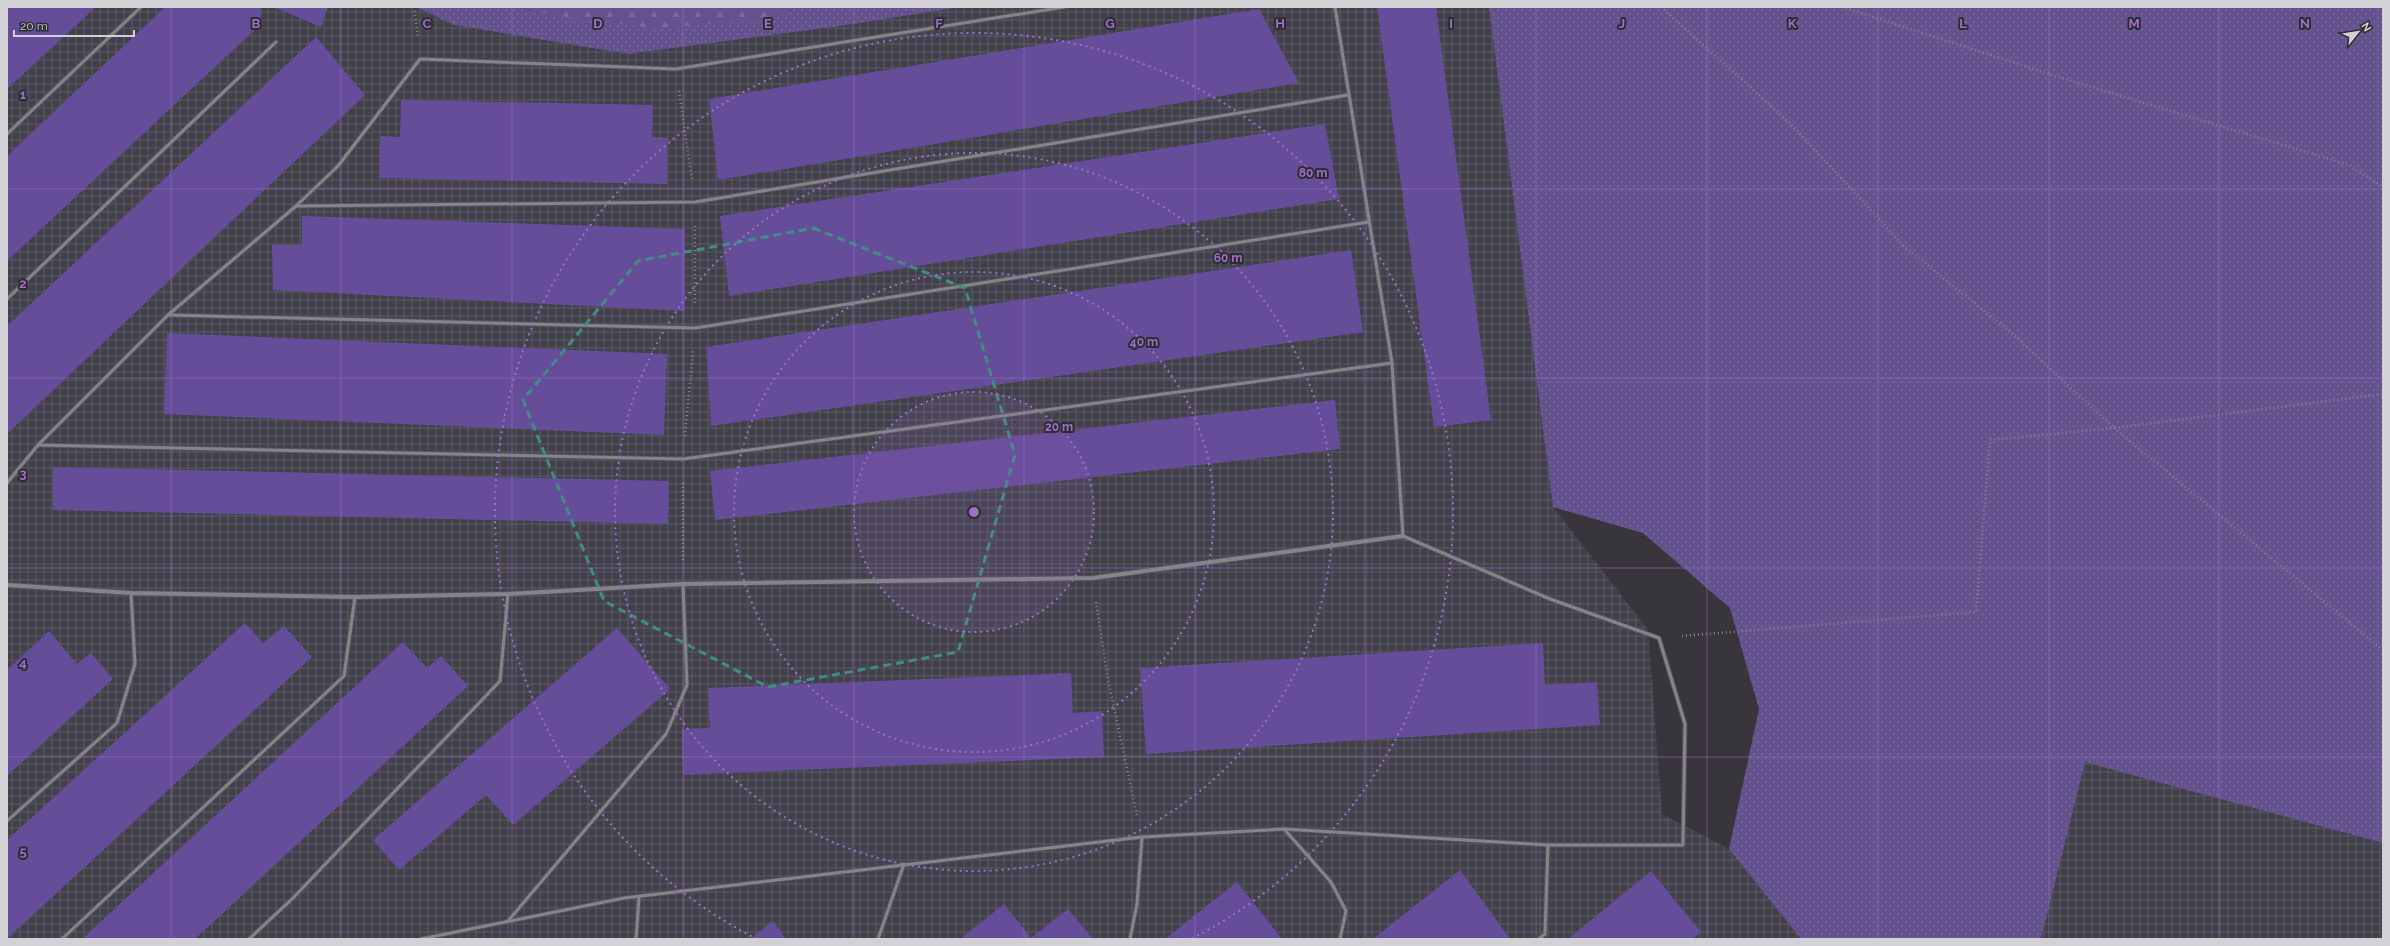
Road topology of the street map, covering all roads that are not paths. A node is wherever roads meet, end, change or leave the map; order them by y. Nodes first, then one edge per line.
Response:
1 (141, 7) edge
2 (1064, 7) edge
3 (1335, 7) edge
4 (276, 42) dead end
5 (1348, 96) junction
6 (7, 134) edge
7 (296, 206) junction
8 (1369, 222) junction
9 (7, 299) edge
10 (168, 315) junction
11 (1392, 363) junction
12 (38, 445) junction
13 (7, 483) edge
14 (1403, 536) junction
15 (683, 584) junction
16 (7, 585) edge
17 (131, 593) junction
18 (508, 594) junction
19 (355, 597) junction
20 (7, 821) edge
21 (1284, 829) junction
22 (1142, 837) junction
23 (1548, 845) junction
24 (904, 864) junction
25 (639, 898) junction
26 (508, 921) junction
27 (62, 939) edge
28 (249, 939) edge
29 (420, 939) edge
30 (636, 939) edge
31 (878, 939) edge
32 (1130, 939) edge
33 (1340, 939) edge
34 (1539, 939) edge

1 - 6 lane
2 - 7 lane
3 - 5 lane
4 - 9 lane
5 - 7 lane
5 - 8 lane
7 - 10 lane
8 - 10 lane
8 - 11 lane
10 - 12 lane
11 - 12 lane
11 - 14 lane
12 - 13 lane
14 - 15 street
14 - 23 lane
15 - 18 street
15 - 26 lane
16 - 17 street
17 - 19 street
17 - 20 lane
18 - 19 street
18 - 28 lane
19 - 27 lane
21 - 22 lane
21 - 23 lane
21 - 33 lane
22 - 24 lane
22 - 32 lane
23 - 34 lane
24 - 25 lane
24 - 31 lane
25 - 26 lane
25 - 30 lane
26 - 29 lane

